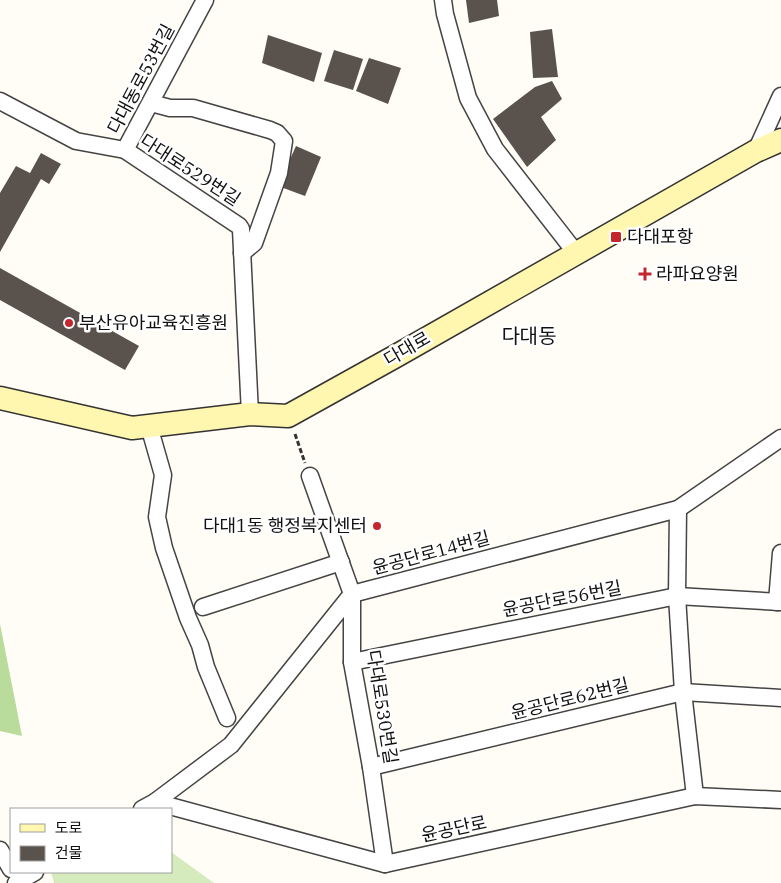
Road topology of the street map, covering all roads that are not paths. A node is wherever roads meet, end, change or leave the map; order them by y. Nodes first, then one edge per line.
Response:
1 (205, 0) edge
2 (444, 0) edge
3 (781, 96) edge
4 (0, 101) edge
5 (151, 103) junction
6 (781, 140) edge
7 (125, 150) junction
8 (756, 151) junction
9 (242, 253) junction
10 (576, 253) junction
11 (0, 398) edge
12 (250, 414) junction
13 (149, 426) junction
14 (781, 438) edge
15 (310, 476) road end
16 (678, 509) junction
17 (781, 553) edge
18 (341, 562) junction
19 (352, 594) junction
20 (677, 596) junction
21 (779, 602) edge
22 (203, 607) dead end
23 (352, 662) junction
24 (684, 692) junction
25 (781, 698) edge
26 (227, 718) dead end
27 (371, 767) junction
28 (695, 796) junction
29 (781, 800) edge
30 (149, 806) edge
31 (172, 812) edge
32 (0, 850) edge
33 (385, 864) junction
34 (10, 867) edge
35 (30, 873) edge
36 (15, 876) edge

1 - 5 street, 다대동로53번길
2 - 10 street
3 - 8 street
4 - 7 street, 다대로529번길
5 - 7 street, 다대동로53번길
5 - 9 street
6 - 8 main road, 다대로
7 - 9 street, 다대로529번길
8 - 10 main road, 다대로
9 - 12 street, 다대로529번길
10 - 12 main road, 다대로
11 - 13 main road
12 - 13 main road
13 - 26 street
14 - 16 street, 윤공단로14번길
15 - 18 street, 다대로530번길
16 - 19 street, 윤공단로14번길
16 - 20 street
17 - 21 street
18 - 19 street, 다대로530번길
18 - 22 street
19 - 23 street, 다대로530번길
19 - 30 street
20 - 21 street, 윤공단로56번길
20 - 23 street, 윤공단로56번길
20 - 24 street
23 - 27 street, 다대로530번길
24 - 25 street, 윤공단로62번길
24 - 27 street, 윤공단로62번길
24 - 28 street
27 - 33 street, 다대로530번길
28 - 29 street, 윤공단로
28 - 33 street, 윤공단로
31 - 33 street, 윤공단로
32 - 34 street
35 - 36 street

